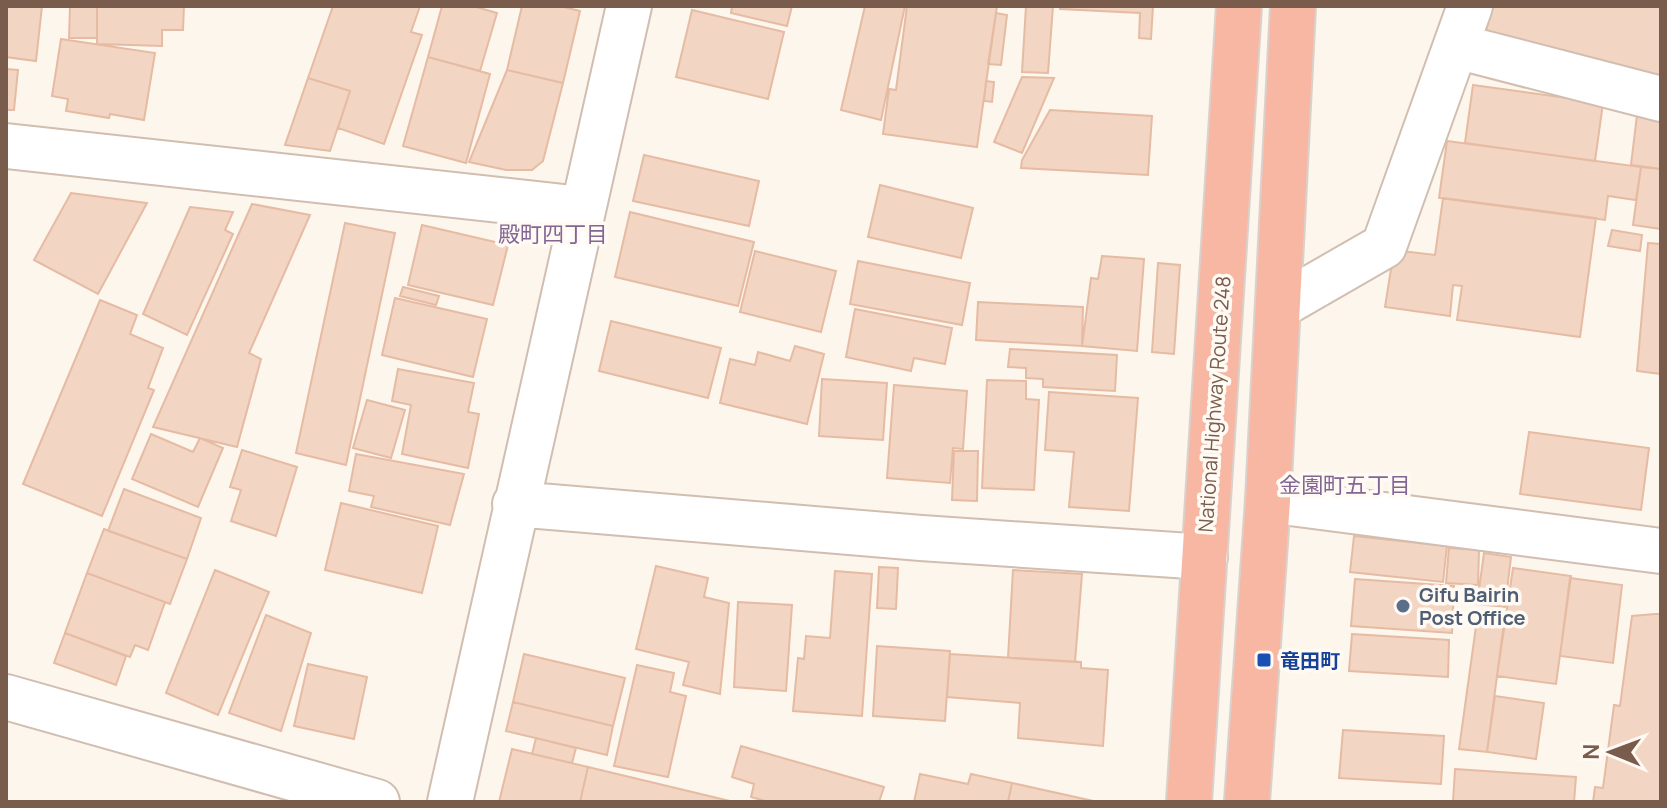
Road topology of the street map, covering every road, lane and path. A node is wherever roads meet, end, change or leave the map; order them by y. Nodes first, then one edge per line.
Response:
1 (629, 6) edge
2 (1239, 6) edge
3 (1293, 6) edge
4 (1463, 26) edge
5 (1661, 99) edge
6 (6, 146) edge
7 (582, 209) junction
8 (1278, 307) junction
9 (1268, 500) junction
10 (515, 504) junction
11 (1661, 551) edge
12 (1205, 557) junction
13 (6, 697) edge
14 (377, 802) edge
15 (450, 802) edge
16 (1189, 802) edge
17 (1247, 802) edge

1 - 7 street
2 - 12 highway, National Highway Route 248
3 - 8 highway
4 - 5 street
4 - 8 street
6 - 7 street
7 - 10 street
8 - 9 highway
9 - 11 street
9 - 17 highway
10 - 12 street
10 - 15 street
12 - 16 highway, National Highway Route 248
13 - 14 street

